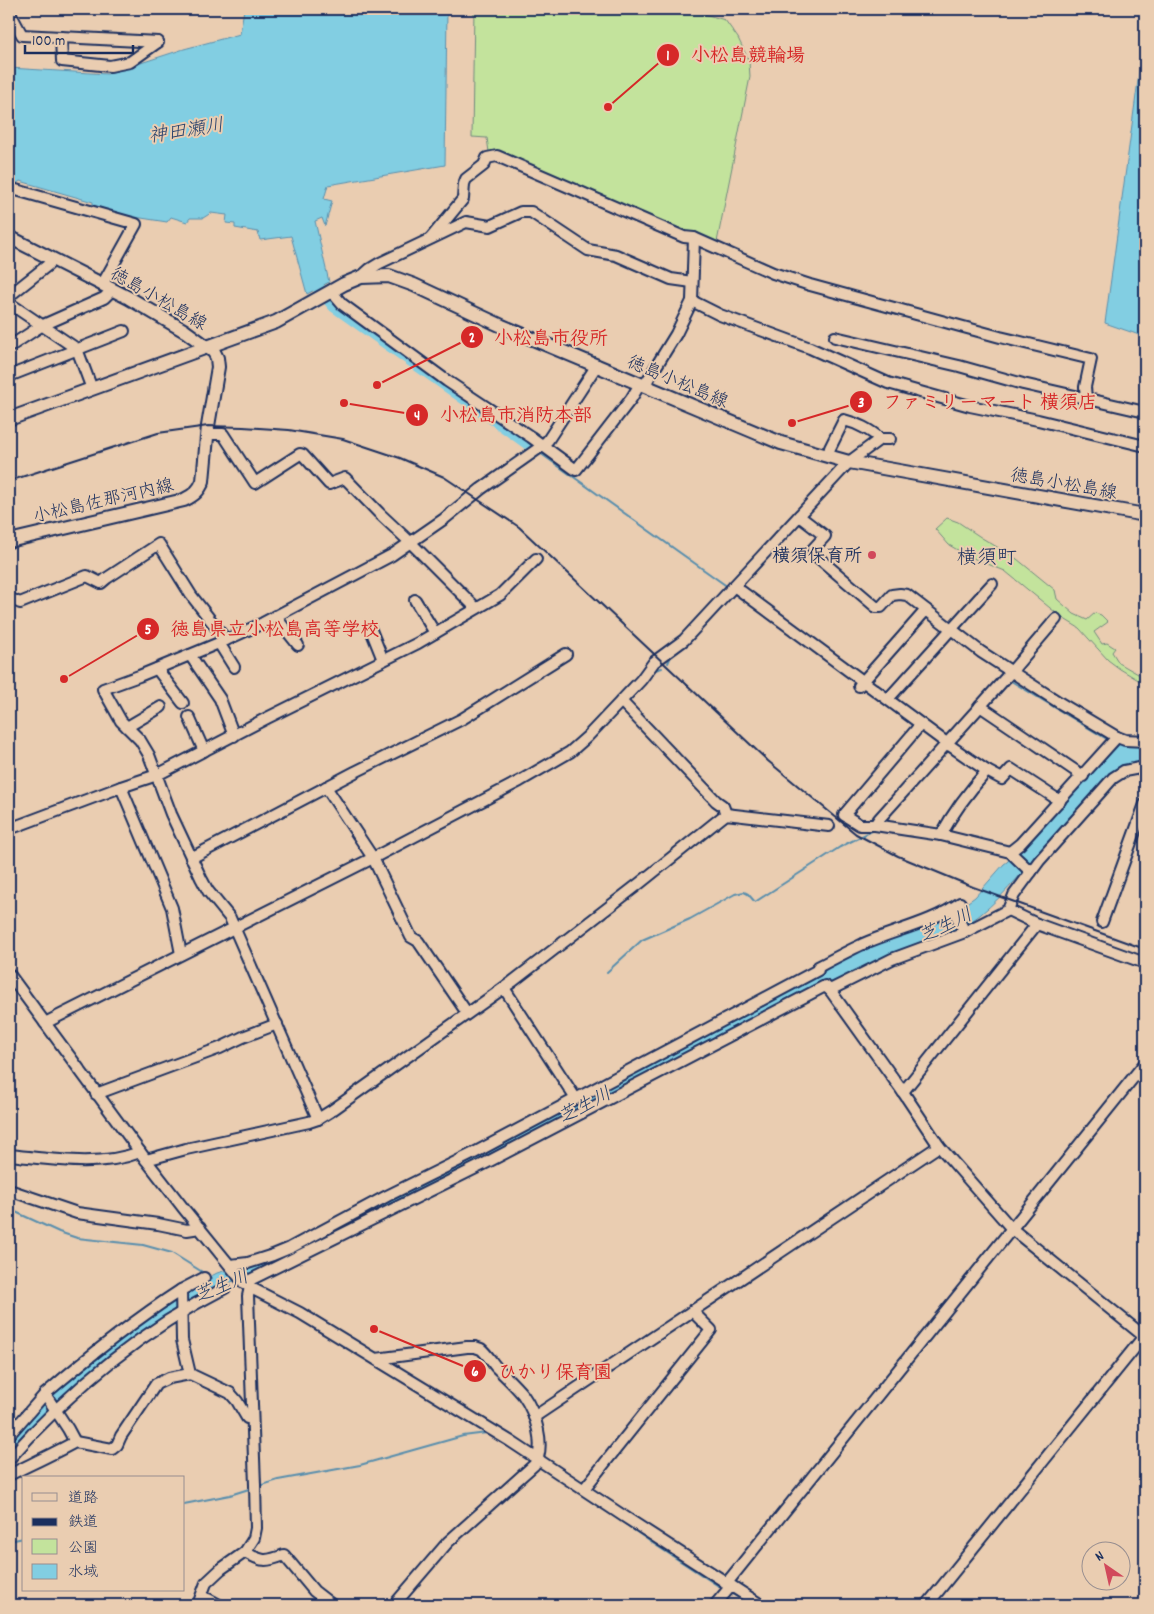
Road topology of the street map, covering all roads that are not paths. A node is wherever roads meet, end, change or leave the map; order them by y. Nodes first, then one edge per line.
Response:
1 (9, 11) edge
2 (61, 37) junction
3 (9, 188) edge
4 (9, 237) edge
5 (431, 238) junction
6 (694, 238) junction
7 (51, 259) junction
8 (361, 278) junction
9 (692, 282) junction
10 (107, 287) junction
11 (331, 291) junction
12 (9, 296) edge
13 (692, 301) junction
14 (9, 303) edge
15 (42, 326) junction
16 (177, 327) junction
17 (124, 332) dead end
18 (835, 337) dead end
19 (232, 338) junction
20 (207, 346) junction
21 (9, 348) edge
22 (77, 349) junction
23 (168, 360) junction
24 (597, 365) junction
25 (218, 367) junction
26 (9, 376) edge
27 (642, 385) junction
28 (92, 389) junction
29 (1086, 398) junction
30 (1145, 412) edge
31 (9, 419) edge
32 (208, 434) junction
33 (1145, 446) edge
34 (538, 449) junction
35 (828, 456) junction
36 (849, 462) junction
37 (1145, 515) edge
38 (799, 516) junction
39 (9, 541) edge
40 (411, 543) junction
41 (536, 559) dead end
42 (992, 584) dead end
43 (732, 588) junction
44 (9, 598) edge
45 (415, 600) dead end
46 (476, 608) junction
47 (926, 610) junction
48 (275, 616) junction
49 (1056, 619) dead end
50 (951, 629) junction
51 (371, 630) dead end
52 (435, 633) junction
53 (222, 642) junction
54 (298, 645) dead end
55 (566, 654) dead end
56 (190, 655) junction
57 (383, 660) junction
58 (234, 667) dead end
59 (157, 669) junction
60 (1011, 672) junction
61 (861, 683) junction
62 (183, 703) dead end
63 (623, 703) junction
64 (889, 703) junction
65 (162, 707) dead end
66 (983, 708) junction
67 (189, 717) dead end
68 (920, 726) junction
69 (127, 727) junction
70 (234, 736) junction
71 (1114, 741) junction
72 (1145, 741) edge
73 (949, 745) junction
74 (204, 751) junction
75 (1145, 767) edge
76 (987, 771) junction
77 (157, 776) junction
78 (1083, 776) junction
79 (121, 787) junction
80 (326, 787) junction
81 (1060, 801) junction
82 (1145, 804) edge
83 (726, 814) junction
84 (875, 825) junction
85 (829, 826) dead end
86 (9, 829) edge
87 (941, 835) junction
88 (1011, 853) junction
89 (191, 858) junction
90 (374, 860) junction
91 (1030, 871) junction
92 (1008, 910) junction
93 (1102, 922) dead end
94 (1037, 924) junction
95 (235, 928) junction
96 (964, 931) junction
97 (181, 954) junction
98 (1145, 963) edge
99 (9, 974) edge
100 (504, 988) junction
101 (830, 990) junction
102 (468, 1013) junction
103 (45, 1023) junction
104 (277, 1024) junction
105 (1145, 1063) edge
106 (903, 1092) junction
107 (96, 1094) junction
108 (576, 1099) junction
109 (318, 1119) junction
110 (939, 1146) junction
111 (9, 1155) edge
112 (143, 1156) junction
113 (9, 1190) edge
114 (200, 1228) junction
115 (1012, 1229) junction
116 (231, 1266) junction
117 (204, 1278) dead end
118 (225, 1288) dead end
119 (246, 1288) junction
120 (181, 1291) junction
121 (182, 1311) junction
122 (692, 1311) junction
123 (1145, 1336) edge
124 (376, 1359) junction
125 (190, 1374) junction
126 (45, 1396) junction
127 (55, 1411) junction
128 (252, 1417) junction
129 (534, 1417) junction
130 (9, 1435) edge
131 (75, 1442) junction
132 (9, 1459) edge
133 (536, 1462) junction
134 (9, 1475) edge
135 (584, 1490) junction
136 (246, 1552) junction
137 (728, 1588) junction
138 (200, 1601) edge
139 (219, 1605) edge
140 (332, 1605) edge
141 (394, 1605) edge
142 (715, 1605) edge
143 (761, 1605) edge
144 (928, 1605) edge

1 - 2 street
2 - 2 street
3 - 10 street
4 - 7 main road, 徳島小松島線
5 - 6 street
5 - 8 street
5 - 9 street
6 - 9 street
6 - 29 street
7 - 10 main road, 徳島小松島線
7 - 12 street
8 - 11 main road, 徳島小松島線
8 - 24 main road, 徳島小松島線
9 - 13 street
10 - 15 street
10 - 16 main road, 徳島小松島線
11 - 19 main road, 徳島小松島線
11 - 34 street
13 - 27 street
13 - 33 street
14 - 15 street
15 - 21 street
15 - 22 street
16 - 20 main road, 徳島小松島線
16 - 23 main road
17 - 22 street
18 - 29 street
19 - 20 main road, 徳島小松島線
19 - 25 main road, 小松島佐那河内線
20 - 23 main road
20 - 25 main road
22 - 26 street
22 - 28 street
23 - 28 main road
24 - 27 main road, 徳島小松島線
24 - 34 street
25 - 32 main road, 小松島佐那河内線
27 - 34 street
27 - 35 main road, 徳島小松島線
28 - 31 main road
29 - 30 street
32 - 39 main road, 小松島佐那河内線
32 - 40 street
34 - 40 street
35 - 36 main road, 徳島小松島線
35 - 36 street
36 - 37 main road, 徳島小松島線
36 - 38 street
38 - 43 street
38 - 47 street
40 - 46 street
40 - 48 street
41 - 46 street
42 - 50 street
43 - 61 street
43 - 63 street
44 - 53 street
45 - 52 street
46 - 52 street
47 - 50 street
47 - 61 street
48 - 53 street
48 - 54 street
49 - 60 street
50 - 60 street
50 - 64 street
51 - 57 street
52 - 57 street
53 - 56 street
53 - 58 street
55 - 80 street
56 - 59 street
56 - 70 street
57 - 70 street
59 - 62 street
59 - 69 street
60 - 66 street
60 - 71 street
61 - 64 street
63 - 83 street
63 - 90 street
64 - 68 street
65 - 69 street
66 - 73 street
66 - 78 street
67 - 74 street
68 - 73 street
68 - 84 street
69 - 77 street
70 - 74 street
71 - 72 street
71 - 78 street
73 - 76 street
73 - 84 street
74 - 77 street
75 - 91 street
76 - 81 street
76 - 87 street
77 - 79 street
77 - 89 street
78 - 81 street
79 - 86 street
79 - 97 street
80 - 89 street
80 - 90 street
81 - 88 street
82 - 93 street
83 - 85 street
83 - 100 street
84 - 87 street
87 - 88 street
88 - 91 street
89 - 95 street
90 - 95 street
90 - 102 street
91 - 92 street
92 - 94 street
92 - 96 street
94 - 98 street
94 - 106 street
95 - 97 street
95 - 104 street
96 - 101 street
96 - 108 street
97 - 103 street
99 - 103 street
100 - 102 street
100 - 108 street
101 - 106 street
101 - 119 street
102 - 109 street
103 - 107 street
104 - 107 street
104 - 109 street
105 - 115 street
106 - 110 street
107 - 112 street
108 - 116 street
109 - 112 street
110 - 115 street
110 - 122 street
111 - 112 street
112 - 114 street
113 - 114 street
114 - 116 street
115 - 123 street
115 - 137 street
116 - 119 street
117 - 120 street
118 - 121 street
119 - 124 street
119 - 128 street
120 - 121 street
120 - 126 street
121 - 125 street
121 - 127 street
122 - 129 street
122 - 135 street
123 - 144 street
124 - 129 street
124 - 133 street
125 - 128 street
125 - 131 street
126 - 127 street
126 - 130 street
127 - 131 street
127 - 132 street
128 - 136 street
129 - 133 street
131 - 134 street
133 - 135 street
133 - 141 street
135 - 137 street
136 - 138 street
136 - 140 street
137 - 142 street
137 - 143 street
138 - 139 street

